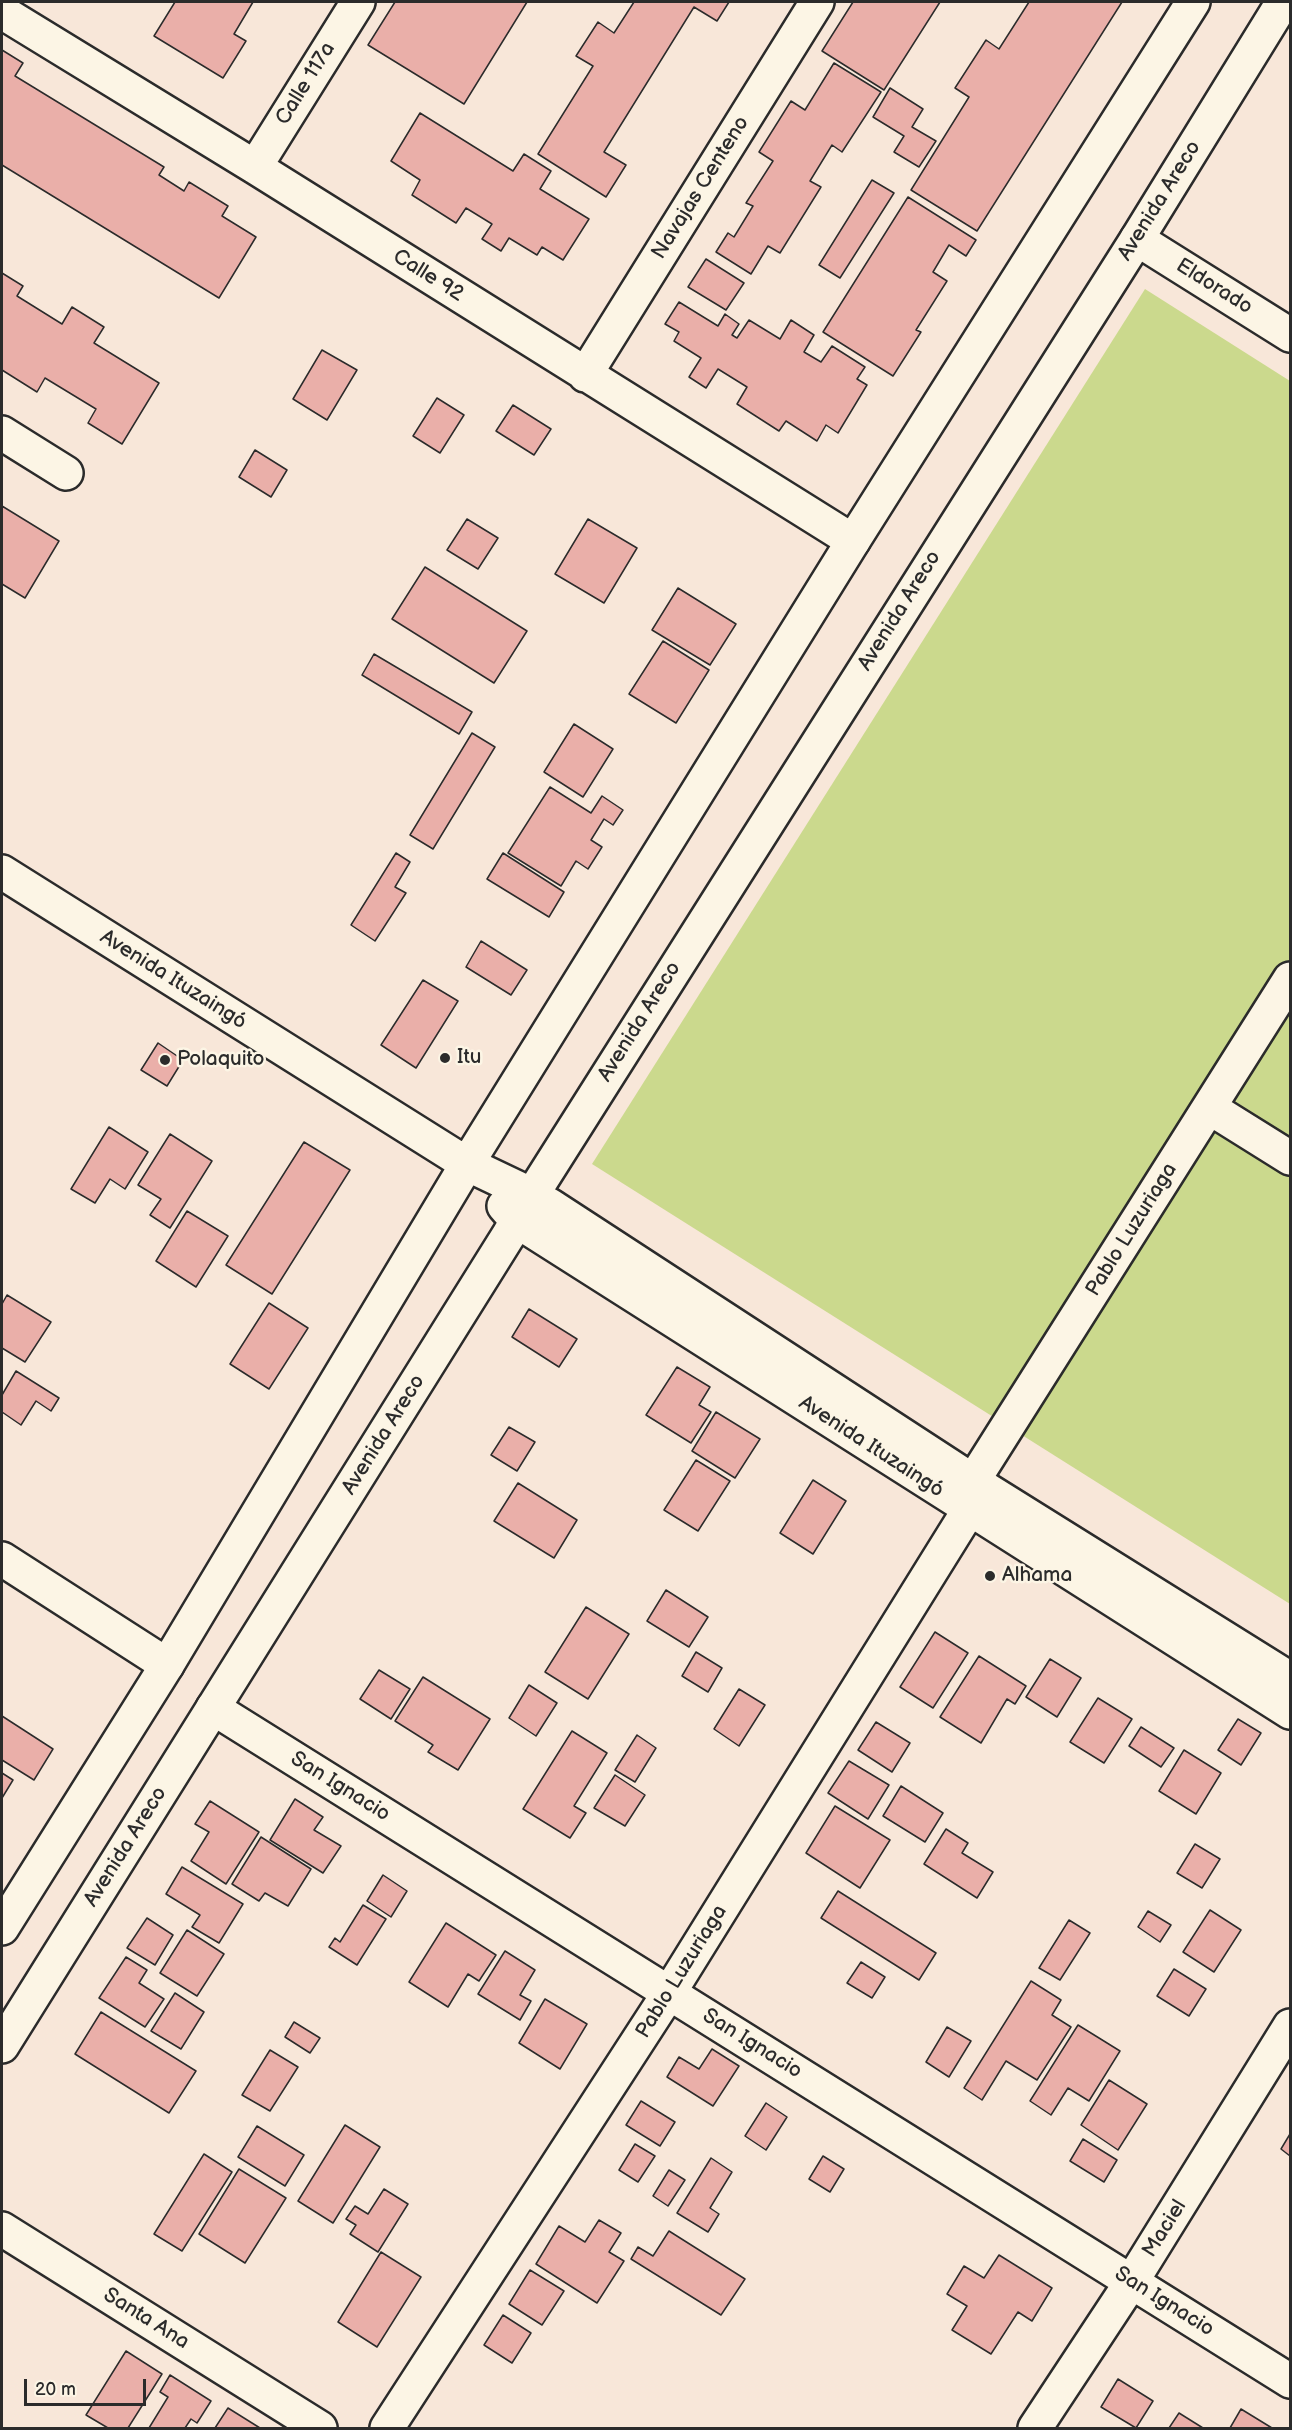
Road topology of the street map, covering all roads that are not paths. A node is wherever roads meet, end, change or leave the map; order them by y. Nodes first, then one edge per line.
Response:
1 (358, 2) edge
2 (817, 2) edge
3 (1192, 2) edge
4 (1283, 2) edge
5 (2, 12) edge
6 (255, 167) junction
7 (1137, 239) junction
8 (1290, 335) edge
9 (585, 375) junction
10 (2, 433) edge
11 (66, 473) dead end
12 (853, 541) junction
13 (2, 872) edge
14 (1290, 979) edge
15 (1210, 1108) junction
16 (1290, 1158) edge
17 (467, 1164) junction
18 (525, 1208) junction
19 (971, 1495) junction
20 (2, 1559) edge
21 (167, 1665) junction
22 (1290, 1678) edge
23 (213, 1707) junction
24 (1290, 1712) edge
25 (2, 1928) edge
26 (669, 1993) junction
27 (1290, 2026) edge
28 (2, 2046) edge
29 (2, 2229) edge
30 (1132, 2281) junction
31 (1290, 2381) edge
32 (320, 2428) edge
33 (387, 2428) edge
34 (1035, 2428) edge

1 - 6 main road, Calle 117a
2 - 9 main road, Navajas Centeno
3 - 12 main road
4 - 7 main road, Avenida Areco
5 - 6 main road, Calle 92
6 - 9 main road, Calle 92
7 - 8 main road, Eldorado
7 - 18 main road, Avenida Areco
9 - 12 main road, Calle 92
10 - 11 main road
12 - 17 main road
13 - 17 main road, Avenida Ituzaingó
14 - 15 main road, Pablo Luzuriaga
15 - 16 main road
15 - 19 main road, Pablo Luzuriaga
17 - 18 main road, Avenida Ituzaingó
17 - 21 main road
18 - 19 main road, Avenida Ituzaingó
18 - 23 main road, Avenida Areco
19 - 22 main road, Avenida Ituzaingó
19 - 24 main road, Avenida Ituzaingó
19 - 26 main road, Pablo Luzuriaga
20 - 21 main road
21 - 25 main road
23 - 26 main road, San Ignacio
23 - 28 main road, Avenida Areco
26 - 30 main road, San Ignacio
26 - 33 main road, Pablo Luzuriaga
27 - 30 main road, Maciel
29 - 32 main road, Santa Ana
30 - 31 main road, San Ignacio
30 - 34 main road, Maciel

